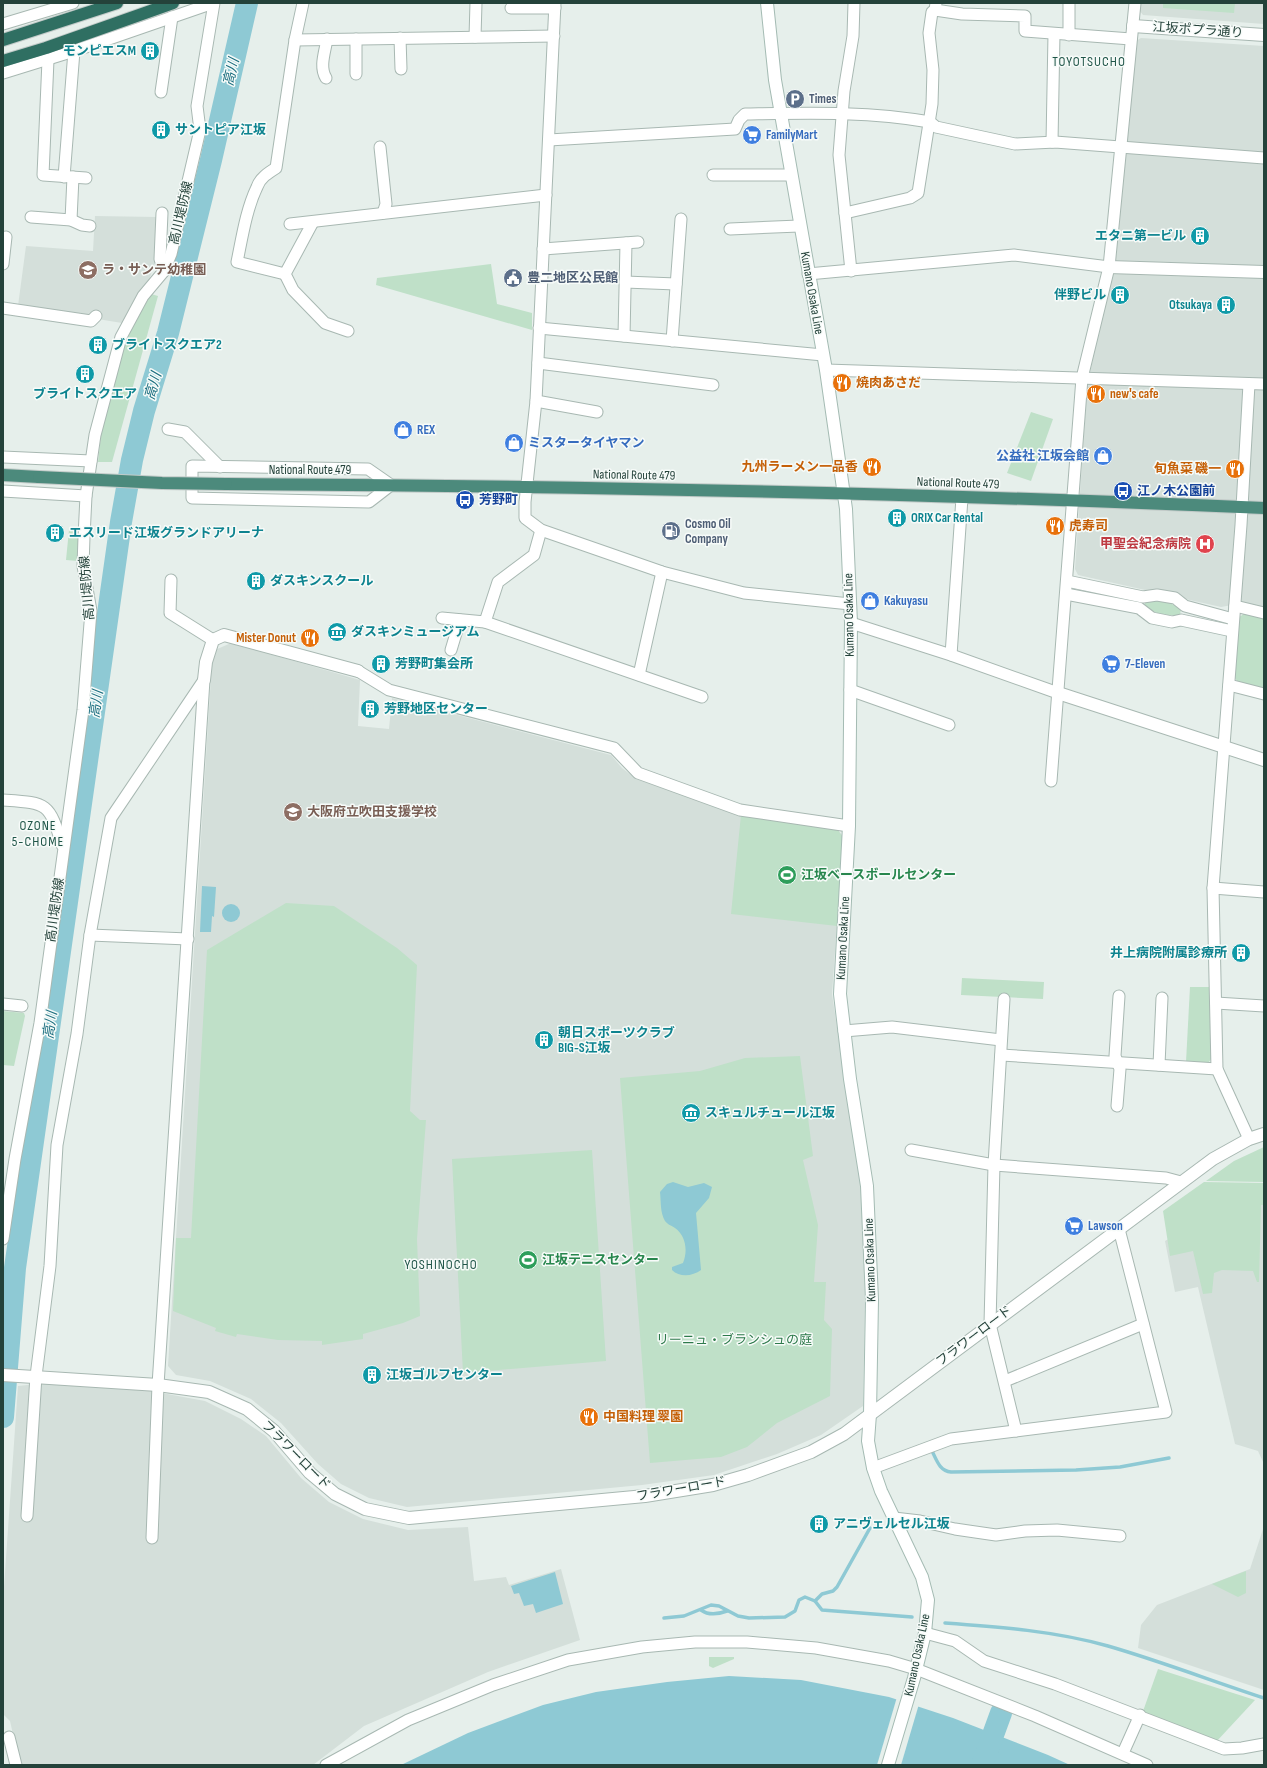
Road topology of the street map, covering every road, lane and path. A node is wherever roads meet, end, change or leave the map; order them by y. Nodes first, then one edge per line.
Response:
1 (37, 3) edge
2 (73, 3) edge
3 (117, 3) edge
4 (174, 3) edge
5 (214, 3) edge
6 (304, 3) edge
7 (476, 3) edge
8 (767, 3) edge
9 (854, 3) edge
10 (1069, 3) edge
11 (1135, 3) edge
12 (555, 5) edge
13 (936, 7) edge
14 (511, 8) dead end
15 (36, 14) junction
16 (172, 17) junction
17 (3, 24) edge
18 (1133, 26) junction
19 (1054, 34) junction
20 (1068, 35) junction
21 (1264, 35) edge
22 (554, 36) junction
23 (475, 37) junction
24 (400, 38) junction
25 (356, 39) junction
26 (1131, 39) junction
27 (3, 40) edge
28 (295, 40) junction
29 (327, 40) junction
30 (74, 51) junction
31 (48, 60) junction
32 (3, 61) edge
33 (401, 69) dead end
34 (3, 74) edge
35 (356, 74) dead end
36 (326, 78) dead end
37 (161, 92) dead end
38 (842, 113) junction
39 (780, 114) junction
40 (930, 122) junction
41 (549, 140) junction
42 (1052, 142) junction
43 (380, 147) dead end
44 (1121, 147) junction
45 (1264, 158) edge
46 (791, 175) junction
47 (713, 176) dead end
48 (69, 177) junction
49 (86, 178) dead end
50 (546, 195) junction
51 (844, 213) junction
52 (162, 214) dead end
53 (383, 214) junction
54 (31, 217) dead end
55 (681, 219) dead end
56 (71, 220) junction
57 (313, 222) junction
58 (290, 224) dead end
59 (90, 226) dead end
60 (799, 226) junction
61 (730, 229) dead end
62 (8, 237) edge
63 (638, 242) dead end
64 (626, 243) junction
65 (543, 249) junction
66 (3, 264) edge
67 (1109, 267) junction
68 (164, 271) junction
69 (851, 271) junction
70 (1264, 272) edge
71 (285, 274) junction
72 (808, 274) junction
73 (625, 282) junction
74 (676, 284) junction
75 (3, 308) edge
76 (96, 316) dead end
77 (540, 328) junction
78 (348, 330) dead end
79 (624, 336) junction
80 (672, 341) junction
81 (823, 355) junction
82 (538, 363) junction
83 (826, 370) junction
84 (1082, 378) junction
85 (1249, 384) junction
86 (1264, 384) edge
87 (713, 385) dead end
88 (536, 401) junction
89 (598, 412) dead end
90 (168, 429) dead end
91 (3, 457) edge
92 (91, 461) junction
93 (220, 467) junction
94 (3, 475) edge
95 (391, 485) junction
96 (527, 487) junction
97 (3, 492) edge
98 (844, 493) junction
99 (86, 496) junction
100 (962, 498) junction
101 (1073, 501) junction
102 (1242, 507) junction
103 (1264, 508) edge
104 (541, 530) junction
105 (662, 572) junction
106 (171, 580) dead end
107 (1067, 581) junction
108 (1066, 594) junction
109 (850, 604) junction
110 (1235, 606) junction
111 (1264, 612) edge
112 (442, 618) dead end
113 (1233, 619) junction
114 (460, 620) junction
115 (485, 622) junction
116 (851, 623) junction
117 (1232, 631) junction
118 (213, 640) junction
119 (451, 650) dead end
120 (951, 655) junction
121 (358, 671) joint
122 (639, 675) junction
123 (204, 680) junction
124 (1229, 685) junction
125 (850, 690) junction
126 (1058, 693) junction
127 (1264, 694) edge
128 (702, 697) dead end
129 (949, 725) dead end
130 (1223, 746) junction
131 (1264, 760) edge
132 (1051, 781) dead end
133 (3, 800) edge
134 (849, 826) junction
135 (63, 851) junction
136 (1213, 888) junction
137 (1264, 892) edge
138 (90, 935) junction
139 (188, 939) junction
140 (1119, 996) dead end
141 (1162, 998) dead end
142 (1004, 999) dead end
143 (1216, 1003) junction
144 (3, 1004) edge
145 (22, 1006) dead end
146 (1264, 1006) edge
147 (844, 1031) junction
148 (1001, 1040) junction
149 (1001, 1054) junction
150 (1117, 1063) junction
151 (1159, 1065) junction
152 (1217, 1069) junction
153 (1117, 1106) dead end
154 (1264, 1134) edge
155 (1249, 1139) junction
156 (911, 1150) dead end
157 (994, 1165) junction
158 (1182, 1182) junction
159 (1119, 1229) junction
160 (3, 1239) edge
161 (990, 1324) junction
162 (1142, 1324) junction
163 (3, 1375) edge
164 (36, 1376) junction
165 (1005, 1381) junction
166 (158, 1385) junction
167 (870, 1414) junction
168 (1016, 1431) junction
169 (873, 1468) junction
170 (27, 1516) dead end
171 (894, 1518) junction
172 (1120, 1536) dead end
173 (152, 1538) dead end
174 (925, 1633) junction
175 (915, 1674) junction
176 (1140, 1715) junction
177 (9, 1737) dead end
178 (1264, 1744) edge
179 (1123, 1753) junction
180 (16, 1765) edge
181 (326, 1765) edge
182 (888, 1765) edge
183 (1147, 1765) edge

1 - 15 street
2 - 15 street
3 - 27 highway
4 - 32 highway
5 - 16 street
5 - 68 street, 高川堤防線
6 - 28 street
7 - 23 street
8 - 39 street, Kumano Osaka Line
9 - 38 street
10 - 20 street
11 - 18 street
12 - 14 street
12 - 22 street
13 - 19 street
13 - 40 street
15 - 17 street
16 - 30 street
16 - 37 street
18 - 21 street, 江坂ポプラ通り
18 - 26 street
19 - 20 street
19 - 42 street
20 - 26 street
22 - 23 street
22 - 41 street
23 - 24 street
24 - 25 street
24 - 33 street
25 - 29 street
25 - 35 street
26 - 44 street
28 - 29 street
28 - 71 street
29 - 36 street
30 - 31 street
30 - 48 street
31 - 34 street
31 - 48 street
38 - 39 street
38 - 40 street
38 - 51 street
39 - 41 street
39 - 46 street, Kumano Osaka Line
40 - 42 street
40 - 51 street
41 - 50 street
42 - 44 street
43 - 53 street
44 - 45 street
44 - 67 street
46 - 47 street
46 - 60 street, Kumano Osaka Line
48 - 49 street
48 - 56 street
50 - 53 street
50 - 65 street
51 - 69 street
52 - 68 street
53 - 57 street
54 - 56 street
55 - 74 street
56 - 59 street
57 - 58 street
57 - 71 street
60 - 61 street
60 - 72 street, Kumano Osaka Line
62 - 66 street
63 - 64 street
64 - 65 street
64 - 73 street
65 - 77 street
67 - 69 street
67 - 70 street
67 - 84 street
68 - 92 street, 高川堤防線
69 - 72 street
71 - 78 street
72 - 81 street, Kumano Osaka Line
73 - 74 street
73 - 79 street
74 - 80 street
75 - 76 street
77 - 79 street
77 - 82 street
79 - 80 street
80 - 81 street
81 - 83 street, Kumano Osaka Line
82 - 87 street
82 - 88 street
83 - 84 street
83 - 98 street, Kumano Osaka Line
84 - 85 street
84 - 101 street
85 - 86 street
85 - 102 street
88 - 89 street
88 - 96 street
90 - 93 street
91 - 92 street
92 - 99 street, 高川堤防線
93 - 95 street
93 - 95 street
94 - 95 highway, National Route 479, bridge
95 - 96 highway, National Route 479
96 - 98 highway, National Route 479
96 - 104 street
97 - 99 street
98 - 100 highway, National Route 479
98 - 109 street, Kumano Osaka Line
99 - 135 street, 高川堤防線
100 - 101 highway, National Route 479
100 - 120 street
101 - 102 highway, National Route 479
101 - 107 street
102 - 103 highway, National Route 479
102 - 110 street
104 - 105 street
104 - 115 street
105 - 109 street
105 - 122 street
106 - 118 street
107 - 108 street
107 - 113 street
108 - 117 street
108 - 126 street
109 - 116 street, Kumano Osaka Line
110 - 111 street
110 - 113 street
112 - 114 street
113 - 117 street
114 - 115 street
114 - 119 street
115 - 122 street
116 - 120 street
116 - 125 street, Kumano Osaka Line
117 - 124 street
118 - 121 street
118 - 123 street
120 - 126 street
121 - 134 street
122 - 128 street
123 - 138 street
123 - 139 street
124 - 127 street
124 - 130 street
125 - 129 street
125 - 134 street, Kumano Osaka Line
126 - 130 street
126 - 132 street
130 - 131 street
130 - 136 street
133 - 135 street
134 - 147 street, Kumano Osaka Line
135 - 160 street, 高川堤防線
136 - 137 street
136 - 143 street
138 - 139 street
138 - 164 street
139 - 166 street
140 - 150 street
141 - 151 street
142 - 148 street
143 - 146 street
143 - 152 street
144 - 145 street
147 - 148 street
147 - 167 street, Kumano Osaka Line
148 - 149 street
149 - 150 street
149 - 157 street
150 - 151 street
150 - 153 street
151 - 152 street
152 - 155 street
154 - 155 street, フラワーロード
155 - 158 street, フラワーロード
156 - 157 street
157 - 158 street
157 - 161 street
158 - 159 street, フラワーロード
159 - 161 street, フラワーロード
159 - 162 street
161 - 165 street
161 - 167 street, フラワーロード
162 - 165 street
162 - 168 street
163 - 164 street, フラワーロード
164 - 166 street, フラワーロード
164 - 170 street
165 - 168 street
166 - 167 street, フラワーロード
166 - 173 street
167 - 169 street, Kumano Osaka Line
168 - 169 street
169 - 171 street, Kumano Osaka Line
171 - 172 street
171 - 174 street, Kumano Osaka Line
174 - 175 street, Kumano Osaka Line
174 - 176 street
175 - 179 street
175 - 181 street
175 - 182 street, Kumano Osaka Line
176 - 178 street
176 - 179 street
177 - 180 street
179 - 183 street

